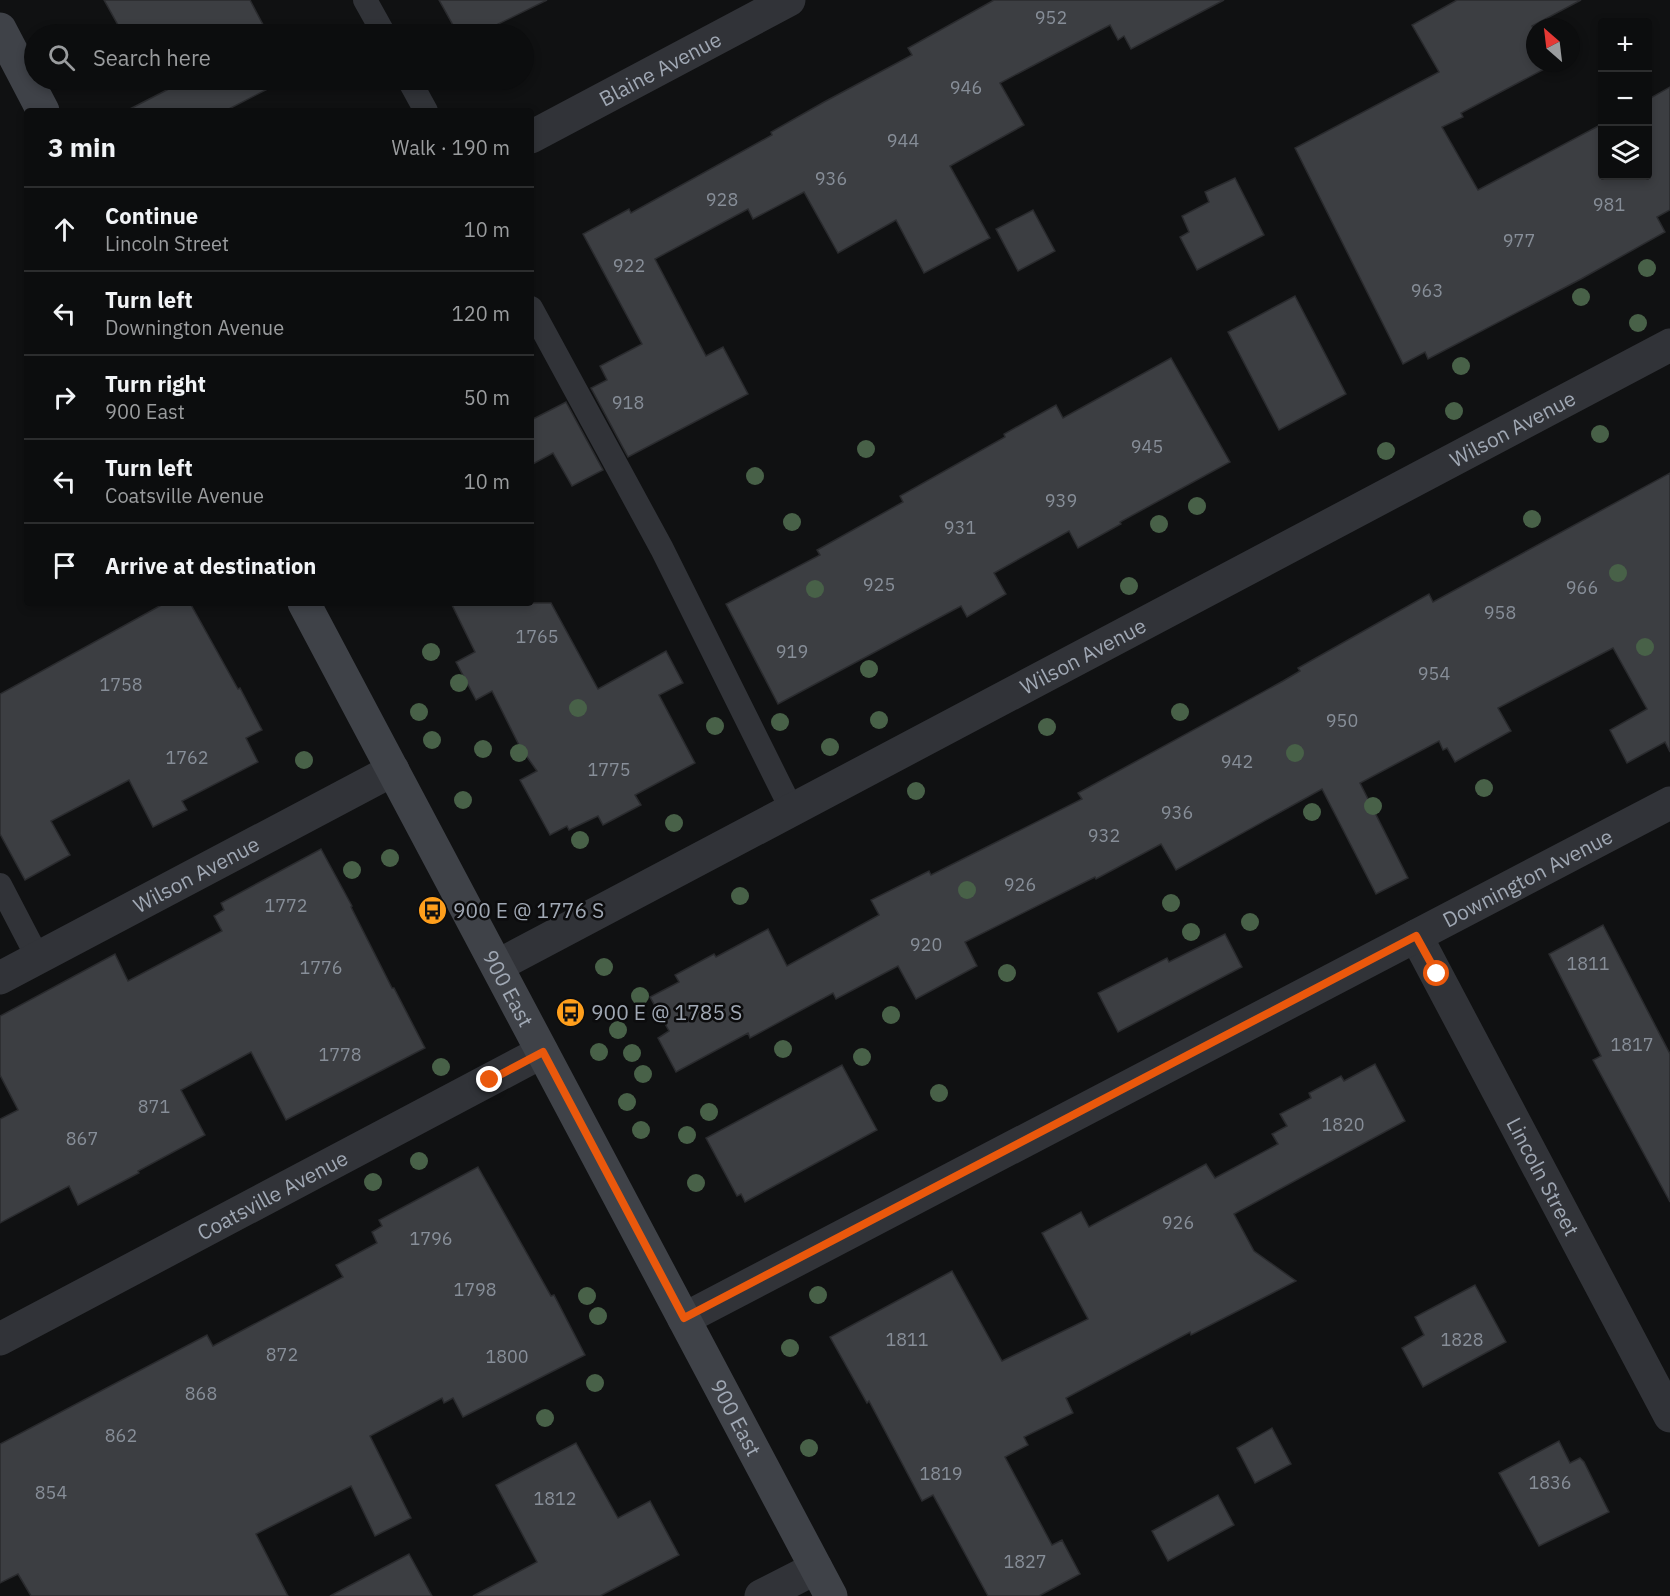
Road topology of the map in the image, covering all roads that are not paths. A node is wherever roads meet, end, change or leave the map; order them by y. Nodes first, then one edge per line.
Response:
1 (365, 0) edge
2 (789, 0) edge
3 (378, 24) edge
4 (0, 29) edge
5 (24, 75) edge
6 (32, 90) edge
7 (414, 90) edge
8 (41, 108) edge
9 (424, 108) edge
10 (534, 135) edge
11 (534, 314) edge
12 (1670, 345) edge
13 (306, 606) edge
14 (393, 770) junction
15 (1670, 803) edge
16 (792, 810) junction
17 (0, 885) edge
18 (1416, 936) junction
19 (38, 958) junction
20 (497, 966) junction
21 (0, 978) edge
22 (543, 1052) junction
23 (684, 1318) junction
24 (0, 1339) edge
25 (1670, 1416) edge
26 (816, 1568) junction
27 (761, 1596) edge
28 (831, 1596) edge

1 - 3 lane
2 - 10 street, Blaine Avenue
4 - 5 street
6 - 8 street
7 - 9 lane
11 - 16 lane
12 - 16 street, Wilson Avenue
13 - 14 street, 900 East
14 - 19 street, Wilson Avenue
14 - 20 street, 900 East
15 - 18 street, Downington Avenue
16 - 20 street, Wilson Avenue
17 - 19 lane
18 - 23 street, Downington Avenue
18 - 25 street, Lincoln Street
19 - 21 street, Wilson Avenue
20 - 22 street, 900 East
22 - 23 street, 900 East
22 - 24 street, Coatsville Avenue
23 - 26 street, 900 East
26 - 27 street
26 - 28 street, 900 East

